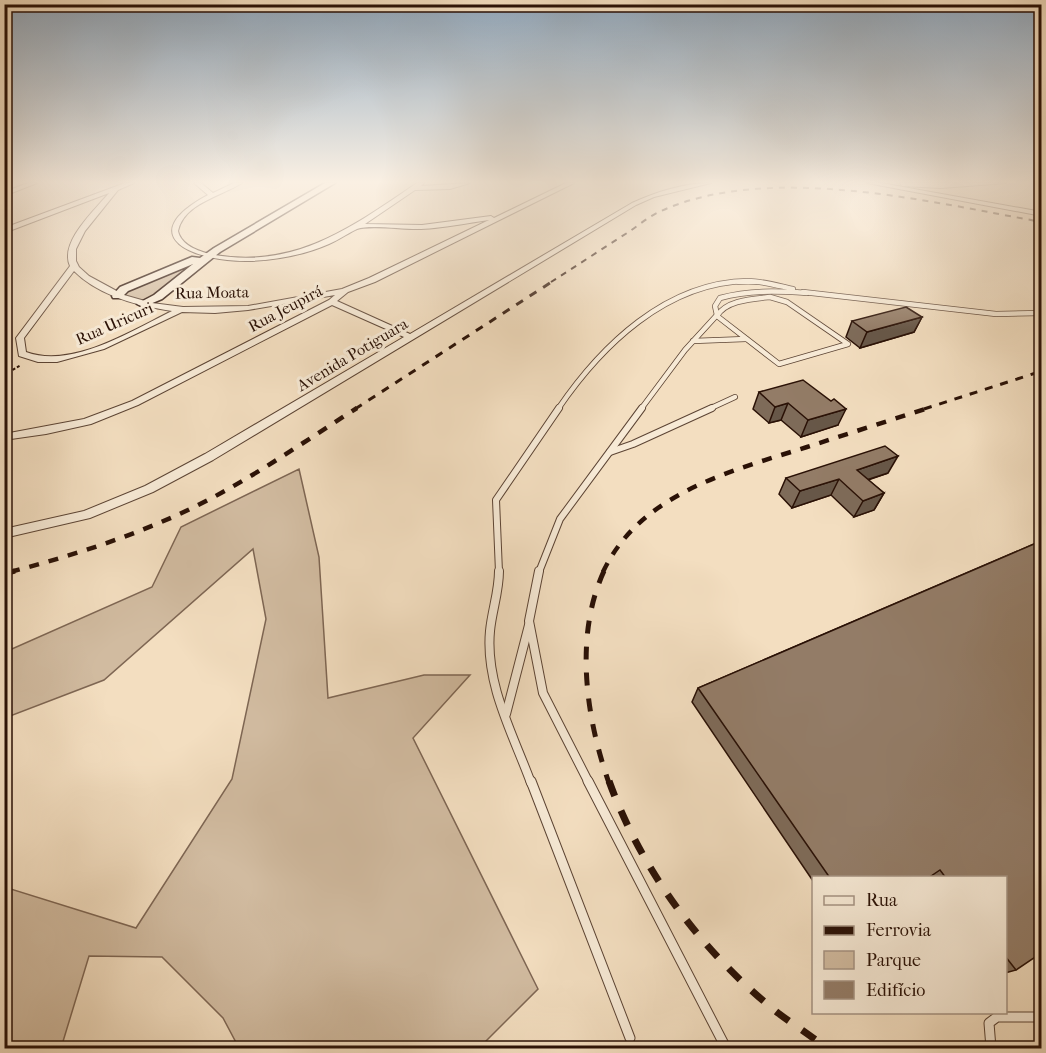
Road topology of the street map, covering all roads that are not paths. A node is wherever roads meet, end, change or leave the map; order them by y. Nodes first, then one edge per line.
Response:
1 (81, 232) edge
2 (175, 232) edge
3 (247, 232) edge
4 (347, 232) edge
5 (470, 232) edge
6 (587, 232) edge
7 (210, 254) junction
8 (73, 267) junction
9 (345, 291) junction
10 (807, 293) junction
11 (117, 296) junction
12 (332, 302) junction
13 (143, 304) junction
14 (179, 310) junction
15 (1041, 313) edge
16 (717, 316) junction
17 (410, 337) junction
18 (747, 339) junction
19 (693, 341) junction
20 (735, 397) dead end
21 (4, 437) edge
22 (610, 452) junction
23 (4, 534) edge
24 (530, 621) junction
25 (506, 715) junction
26 (1041, 1017) edge
27 (630, 1038) dead end
28 (726, 1048) edge
29 (991, 1048) edge

1 - 8 street
2 - 7 street
3 - 7 street
4 - 7 street
5 - 9 street, Rua Jeupirá
6 - 17 street, Avenida Potiguara
7 - 11 street
7 - 13 street
8 - 11 street, Rua Moata
8 - 14 street, Rua Uricuri
9 - 12 street, Rua Jeupirá
9 - 14 street, Rua Moata
10 - 15 lane
10 - 16 lane
10 - 25 lane
11 - 13 street, Rua Moata
12 - 17 street
12 - 21 street, Rua Jeupirá
13 - 14 street, Rua Moata
16 - 18 lane
16 - 18 lane
16 - 19 lane
17 - 23 street, Avenida Potiguara
18 - 19 lane
19 - 22 lane
20 - 22 lane
22 - 24 lane
24 - 25 lane
24 - 28 lane
25 - 27 lane
26 - 29 lane

